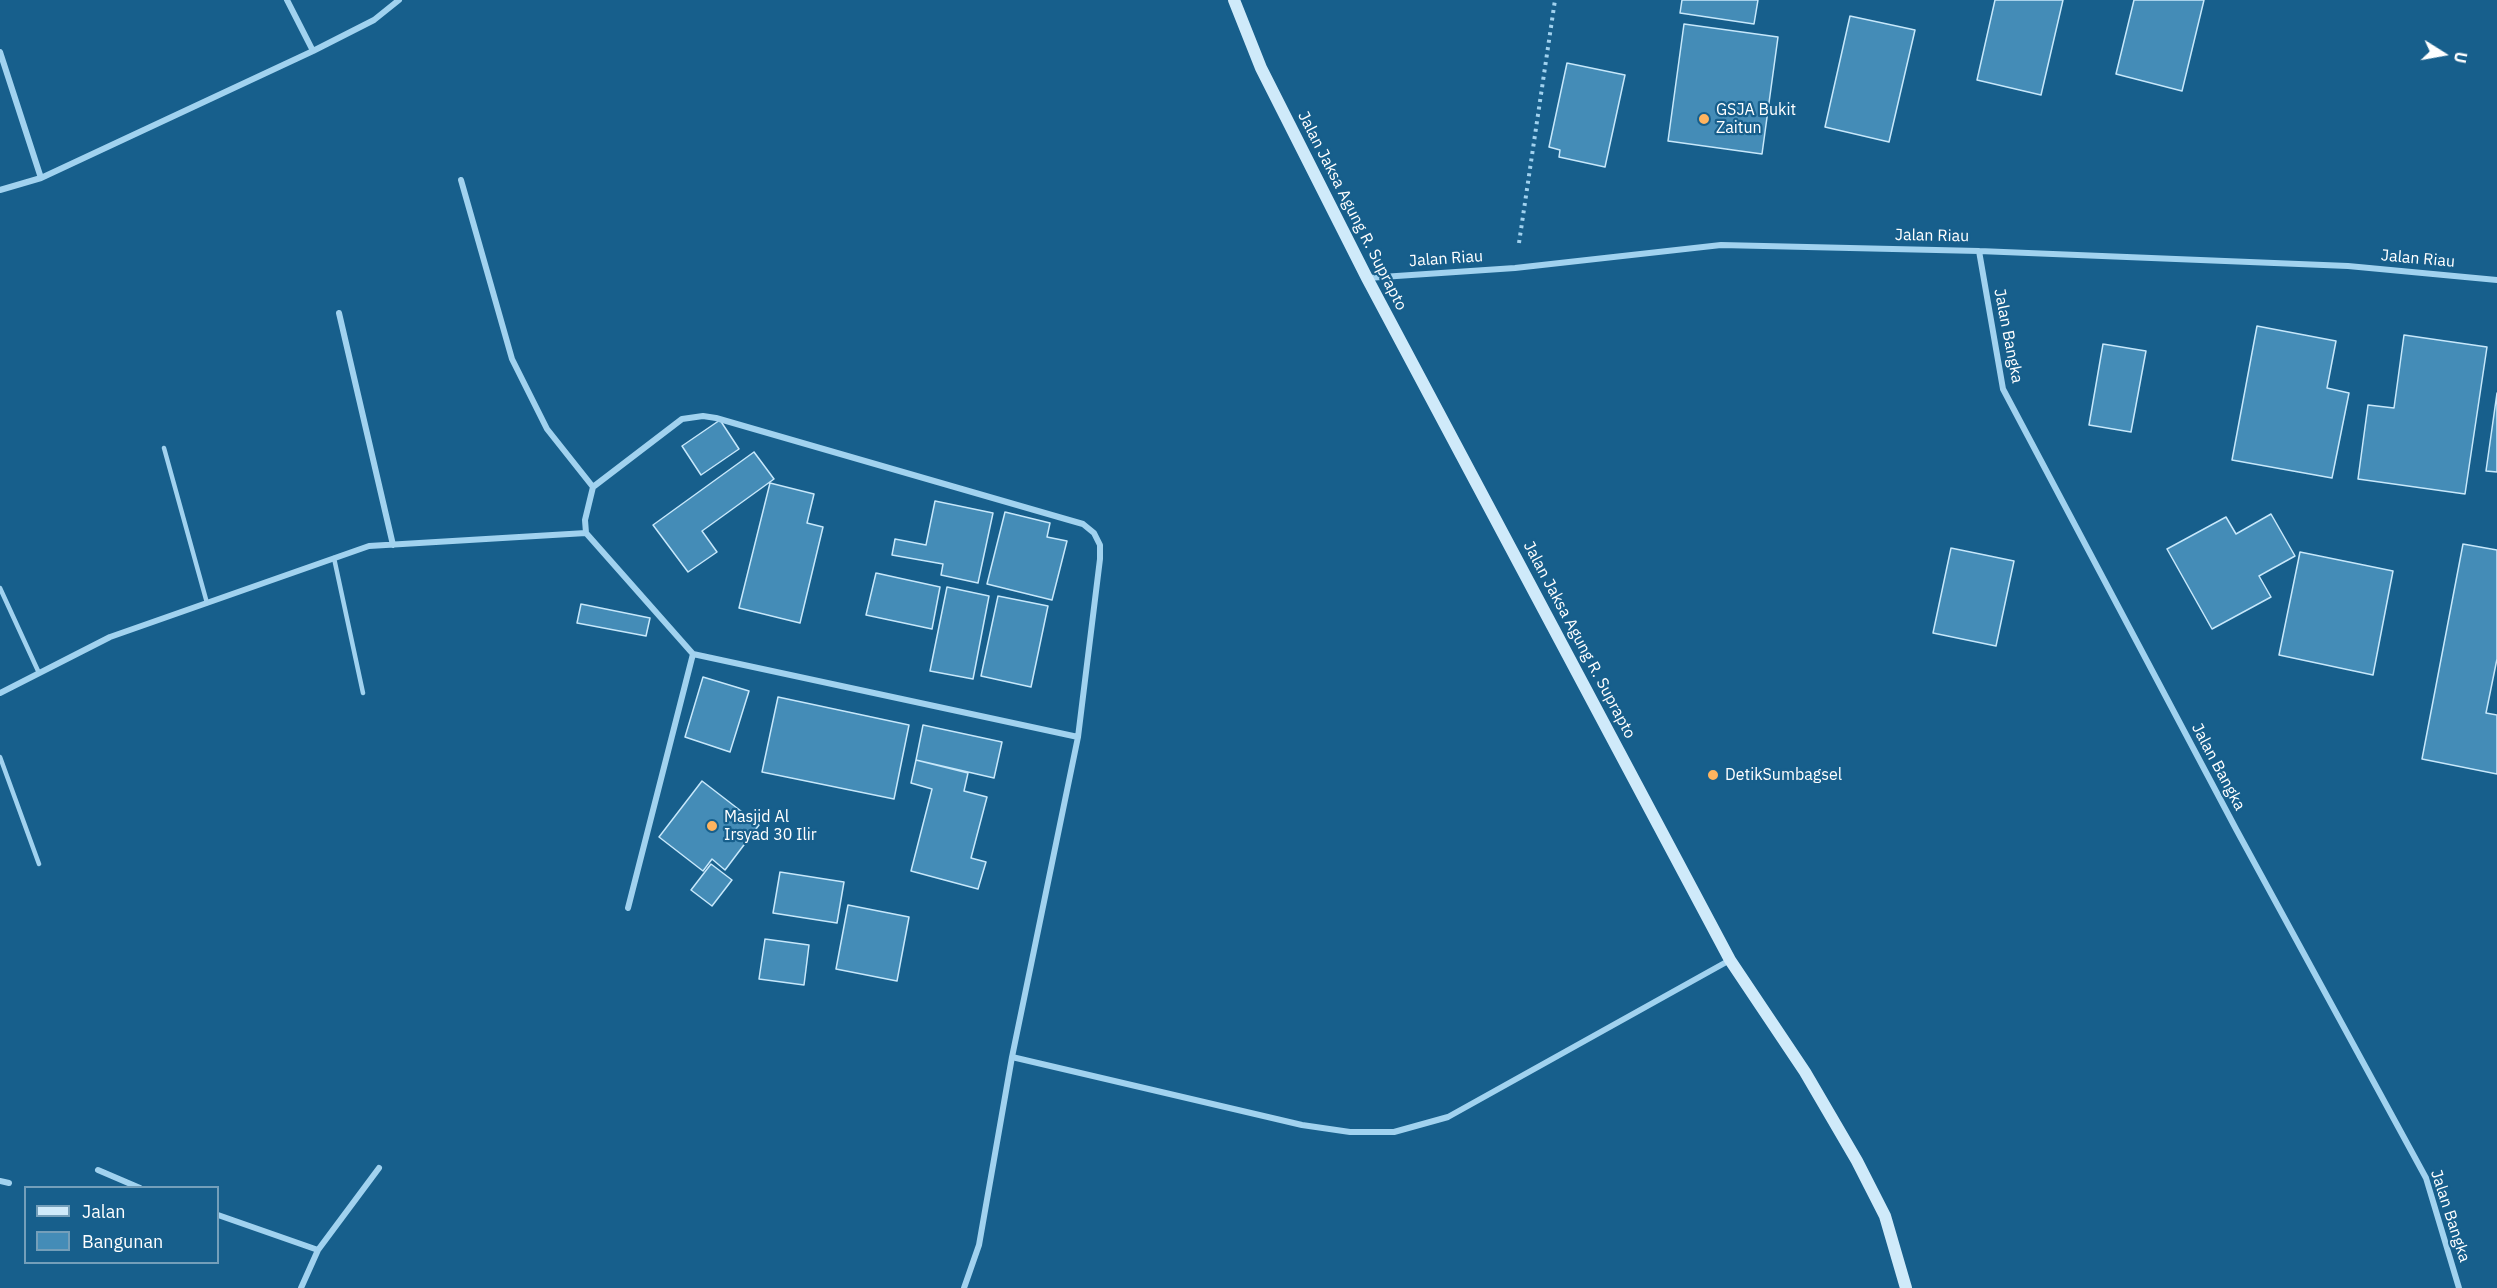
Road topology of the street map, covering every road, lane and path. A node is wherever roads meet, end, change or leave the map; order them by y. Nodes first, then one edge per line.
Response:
1 (287, 0) edge
2 (399, 0) edge
3 (1234, 0) edge
4 (1555, 0) edge
5 (313, 51) junction
6 (0, 52) edge
7 (41, 178) junction
8 (461, 180) dead end
9 (0, 190) edge
10 (1978, 251) junction
11 (1515, 268) junction
12 (1367, 278) junction
13 (2497, 280) edge
14 (339, 313) dead end
15 (164, 448) dead end
16 (593, 487) junction
17 (586, 533) junction
18 (393, 545) junction
19 (334, 558) junction
20 (0, 588) edge
21 (207, 603) junction
22 (693, 654) junction
23 (39, 673) junction
24 (0, 693) edge
25 (363, 693) dead end
26 (1078, 737) junction
27 (0, 757) edge
28 (39, 864) dead end
29 (628, 908) dead end
30 (1730, 960) junction
31 (1012, 1057) junction
32 (379, 1168) dead end
33 (98, 1170) dead end
34 (0, 1181) edge
35 (9, 1183) dead end
36 (135, 1186) edge
37 (219, 1215) edge
38 (318, 1250) junction
39 (301, 1288) edge
40 (964, 1288) edge
41 (1906, 1288) edge
42 (2458, 1288) edge

1 - 5 street
2 - 5 street
3 - 12 main road, Jalan Jaksa Agung R. Suprapto
4 - 11 path
5 - 7 street
6 - 7 street
7 - 9 street
8 - 16 street
10 - 11 street, Jalan Riau
10 - 13 street, Jalan Riau
10 - 42 street, Jalan Bangka
11 - 12 street, Jalan Riau
12 - 30 main road, Jalan Jaksa Agung R. Suprapto
14 - 18 street
15 - 21 lane
16 - 17 street
16 - 26 street
17 - 18 street
17 - 22 street
18 - 19 street
19 - 21 street
19 - 25 lane
20 - 23 lane
21 - 23 street
22 - 26 street
22 - 29 street
23 - 24 street
26 - 31 street
27 - 28 lane
30 - 31 street
30 - 41 main road, Jalan Jaksa Agung R. Suprapto
31 - 40 street
32 - 38 street
33 - 36 street
34 - 35 street
37 - 38 street
38 - 39 street

